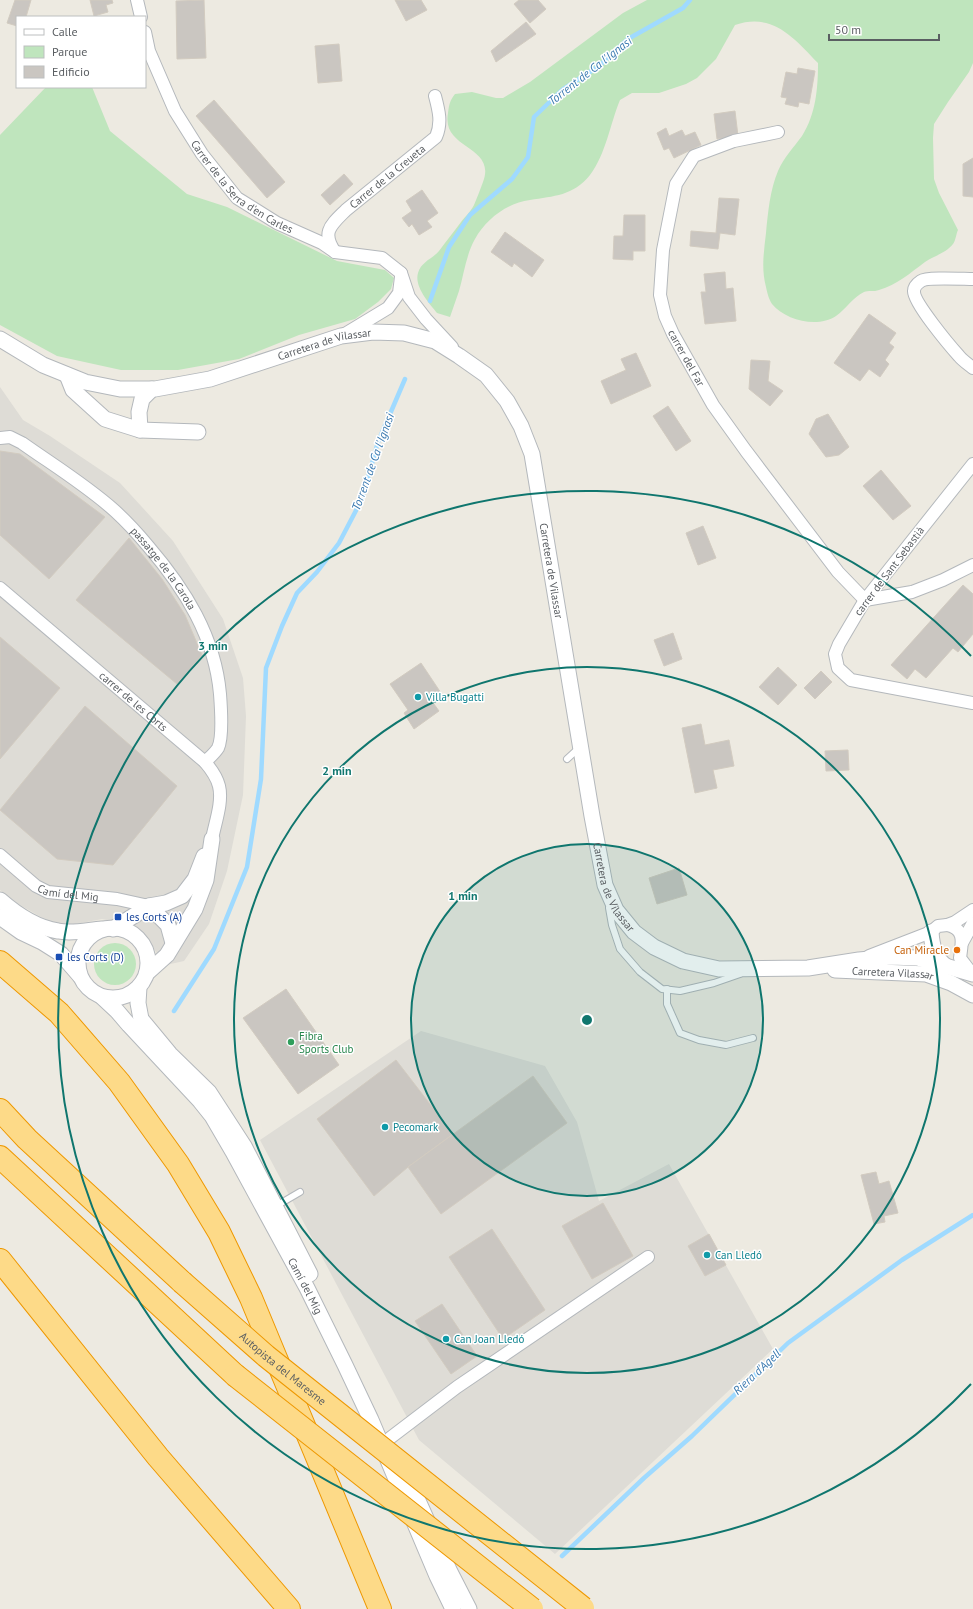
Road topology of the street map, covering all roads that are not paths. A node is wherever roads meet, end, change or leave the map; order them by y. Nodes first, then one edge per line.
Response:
1 (138, 0) edge
2 (141, 16) edge
3 (146, 37) edge
4 (436, 96) dead end
5 (778, 132) dead end
6 (335, 252) junction
7 (401, 274) junction
8 (973, 279) edge
9 (341, 336) junction
10 (0, 339) edge
11 (459, 356) junction
12 (973, 368) edge
13 (68, 375) junction
14 (152, 389) junction
15 (140, 430) junction
16 (198, 432) dead end
17 (0, 438) edge
18 (973, 464) edge
19 (973, 565) edge
20 (0, 588) edge
21 (865, 600) junction
22 (973, 703) edge
23 (580, 746) junction
24 (567, 760) dead end
25 (205, 762) junction
26 (212, 839) junction
27 (0, 855) edge
28 (605, 885) junction
29 (0, 900) edge
30 (149, 906) junction
31 (973, 910) edge
32 (0, 917) edge
33 (973, 923) edge
34 (947, 925) junction
35 (109, 929) junction
36 (931, 932) junction
37 (174, 943) junction
38 (962, 943) junction
39 (960, 958) junction
40 (0, 962) edge
41 (944, 965) junction
42 (858, 966) junction
43 (755, 969) junction
44 (147, 973) junction
45 (80, 976) junction
46 (973, 978) edge
47 (139, 988) junction
48 (667, 989) junction
49 (973, 995) edge
50 (102, 997) junction
51 (753, 1038) dead end
52 (0, 1110) edge
53 (0, 1157) edge
54 (300, 1192) dead end
55 (256, 1194) junction
56 (276, 1206) junction
57 (648, 1257) dead end
58 (0, 1260) edge
59 (390, 1438) junction
60 (466, 1605) edge
61 (584, 1608) edge
62 (290, 1609) edge
63 (380, 1609) edge
64 (453, 1609) edge
65 (532, 1609) edge

1 - 2 street
3 - 6 street, Carrer de la Serra d'en Carles
4 - 6 street, Carrer de la Creueta
5 - 21 street, carrer del Far
6 - 7 street, Carrer de la Serra d'en Carles
7 - 9 street
7 - 11 street
8 - 12 street
9 - 11 street, Carretera de Vilassar
9 - 14 street, Carretera de Vilassar
10 - 13 street, Carretera de Vilassar
11 - 23 street, Carretera de Vilassar
13 - 14 street, Carretera de Vilassar
13 - 15 street
14 - 15 street
15 - 16 street
17 - 25 street, passatge de la Carola
18 - 21 street, carrer de Sant Sebastià
19 - 21 street
20 - 25 street, carrer de les Corts
21 - 22 street, carrer de Sant Sebastià
23 - 24 lane
23 - 28 street, Carretera de Vilassar
25 - 26 street, carrer de les Corts
26 - 30 street
26 - 37 street
27 - 30 street, Camí del Mig
28 - 43 street, Carretera de Vilassar
28 - 48 lane
29 - 35 street
30 - 35 street
30 - 37 street
31 - 34 street
32 - 45 street
33 - 38 street
34 - 36 street
34 - 38 street
35 - 44 street
35 - 45 street
36 - 41 street
36 - 42 street
37 - 44 street
38 - 39 street
39 - 41 street
39 - 46 street
40 - 63 highway
41 - 42 street, Carretera de Vilassar
41 - 46 street, Carretera de Vilassar
42 - 43 street, Carretera de Vilassar
42 - 49 street, Carretera Vilassar
43 - 48 lane
44 - 47 street
45 - 50 street
47 - 50 street
47 - 56 street, Camí del Mig
48 - 51 lane
50 - 55 street, Camí del Mig
52 - 61 highway, Autopista del Maresme, bridge
53 - 65 highway, bridge
54 - 56 lane
55 - 56 lane
55 - 64 street, Camí del Mig
56 - 59 street, Camí del Mig
57 - 59 street
58 - 62 highway
59 - 60 street, Camí del Mig

